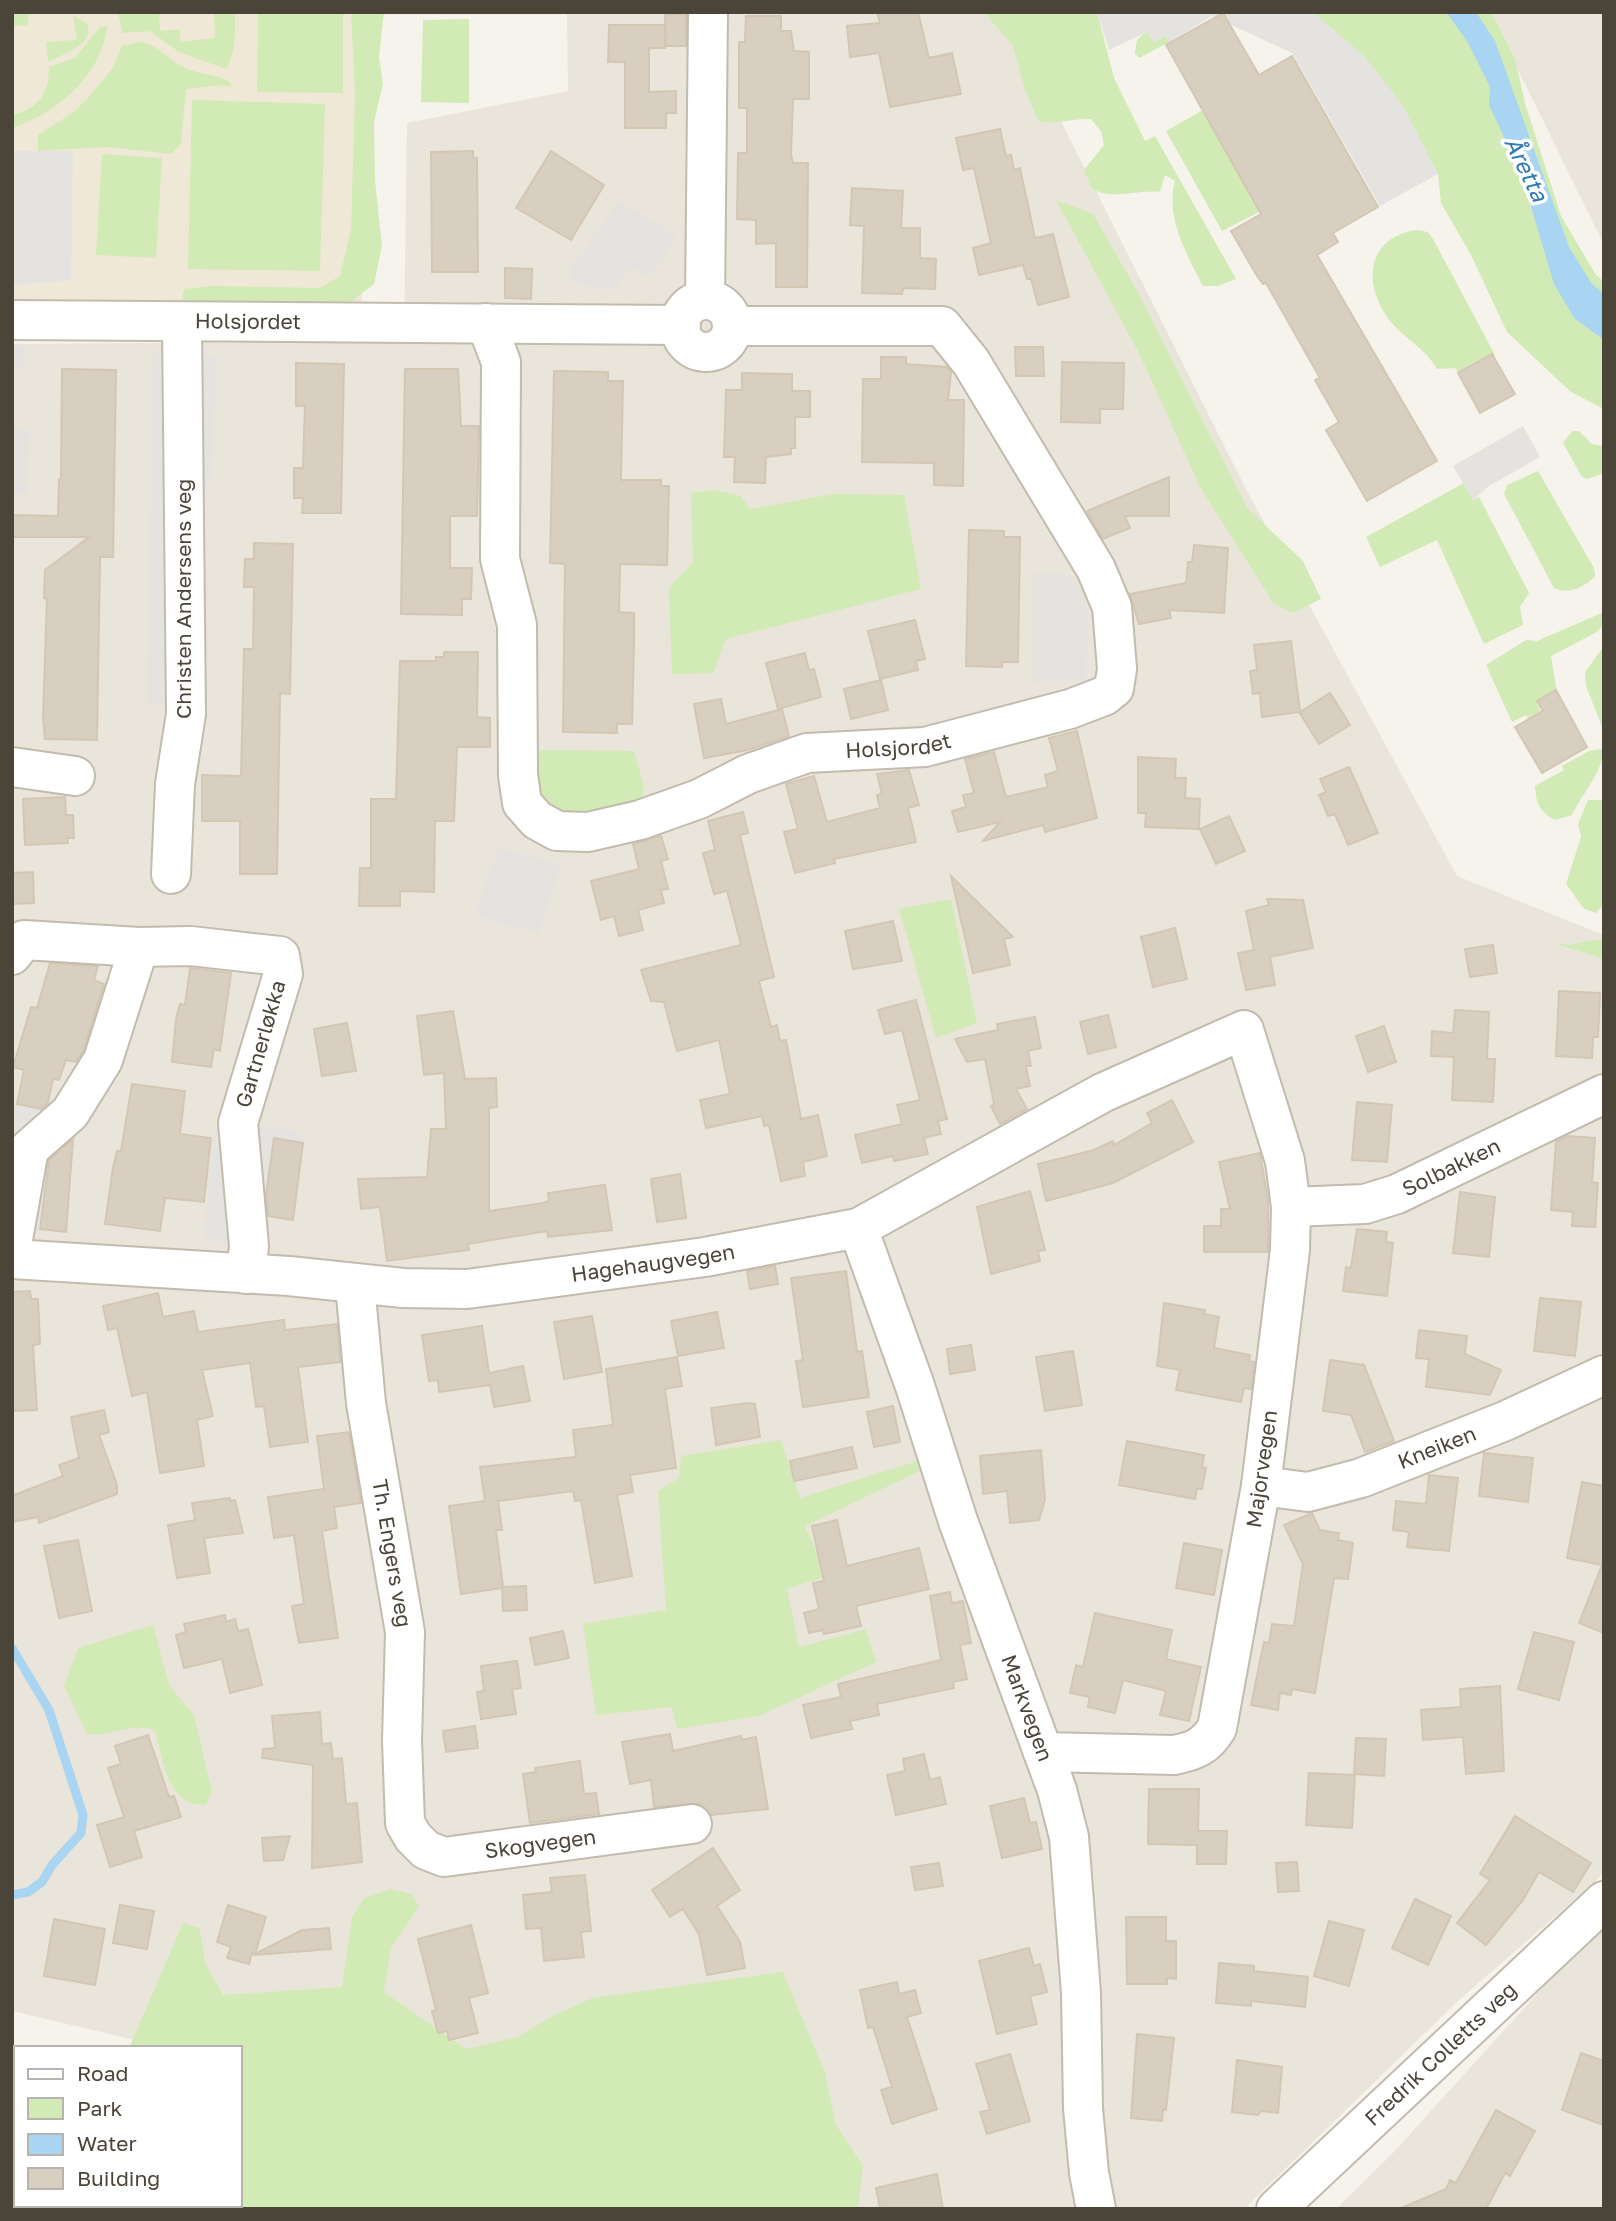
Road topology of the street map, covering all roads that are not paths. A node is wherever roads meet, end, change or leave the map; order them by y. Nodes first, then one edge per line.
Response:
1 (708, 12) edge
2 (706, 317) junction
3 (12, 320) edge
4 (182, 323) junction
5 (486, 323) junction
6 (527, 324) junction
7 (501, 362) junction
8 (12, 766) edge
9 (75, 776) dead end
10 (171, 874) dead end
11 (139, 947) junction
12 (12, 955) edge
13 (1244, 1030) joint
14 (1604, 1094) edge
15 (20, 1135) edge
16 (1291, 1207) junction
17 (858, 1228) junction
18 (12, 1245) edge
19 (12, 1259) edge
20 (246, 1273) junction
21 (355, 1285) junction
22 (1604, 1375) edge
23 (1261, 1486) junction
24 (1043, 1752) junction
25 (405, 1823) joint
26 (692, 1824) dead end
27 (1604, 1901) edge
28 (1096, 2209) edge
29 (1276, 2209) edge

1 - 2 street
2 - 6 street, Holsjordet
2 - 7 street, Holsjordet
3 - 4 street, Holsjordet
4 - 5 street, Holsjordet
4 - 10 street, Christen Andersens veg
5 - 6 street, Holsjordet
5 - 7 street, Holsjordet
6 - 7 street
8 - 9 street
11 - 12 street, Gartnerløkka
11 - 15 street
11 - 20 street, Gartnerløkka
13 - 16 street, Majorvegen
13 - 17 street, Hagehaugvegen
14 - 16 street, Solbakken
15 - 18 street
16 - 23 street, Majorvegen
17 - 21 street, Hagehaugvegen
17 - 24 street, Markvegen
19 - 20 street, Hagehaugvegen
20 - 21 street, Hagehaugvegen
21 - 25 street, Th. Engers veg
22 - 23 street, Kneiken
23 - 24 street, Majorvegen
24 - 28 street, Markvegen
25 - 26 street, Skogvegen
27 - 29 street, Fredrik Colletts veg

